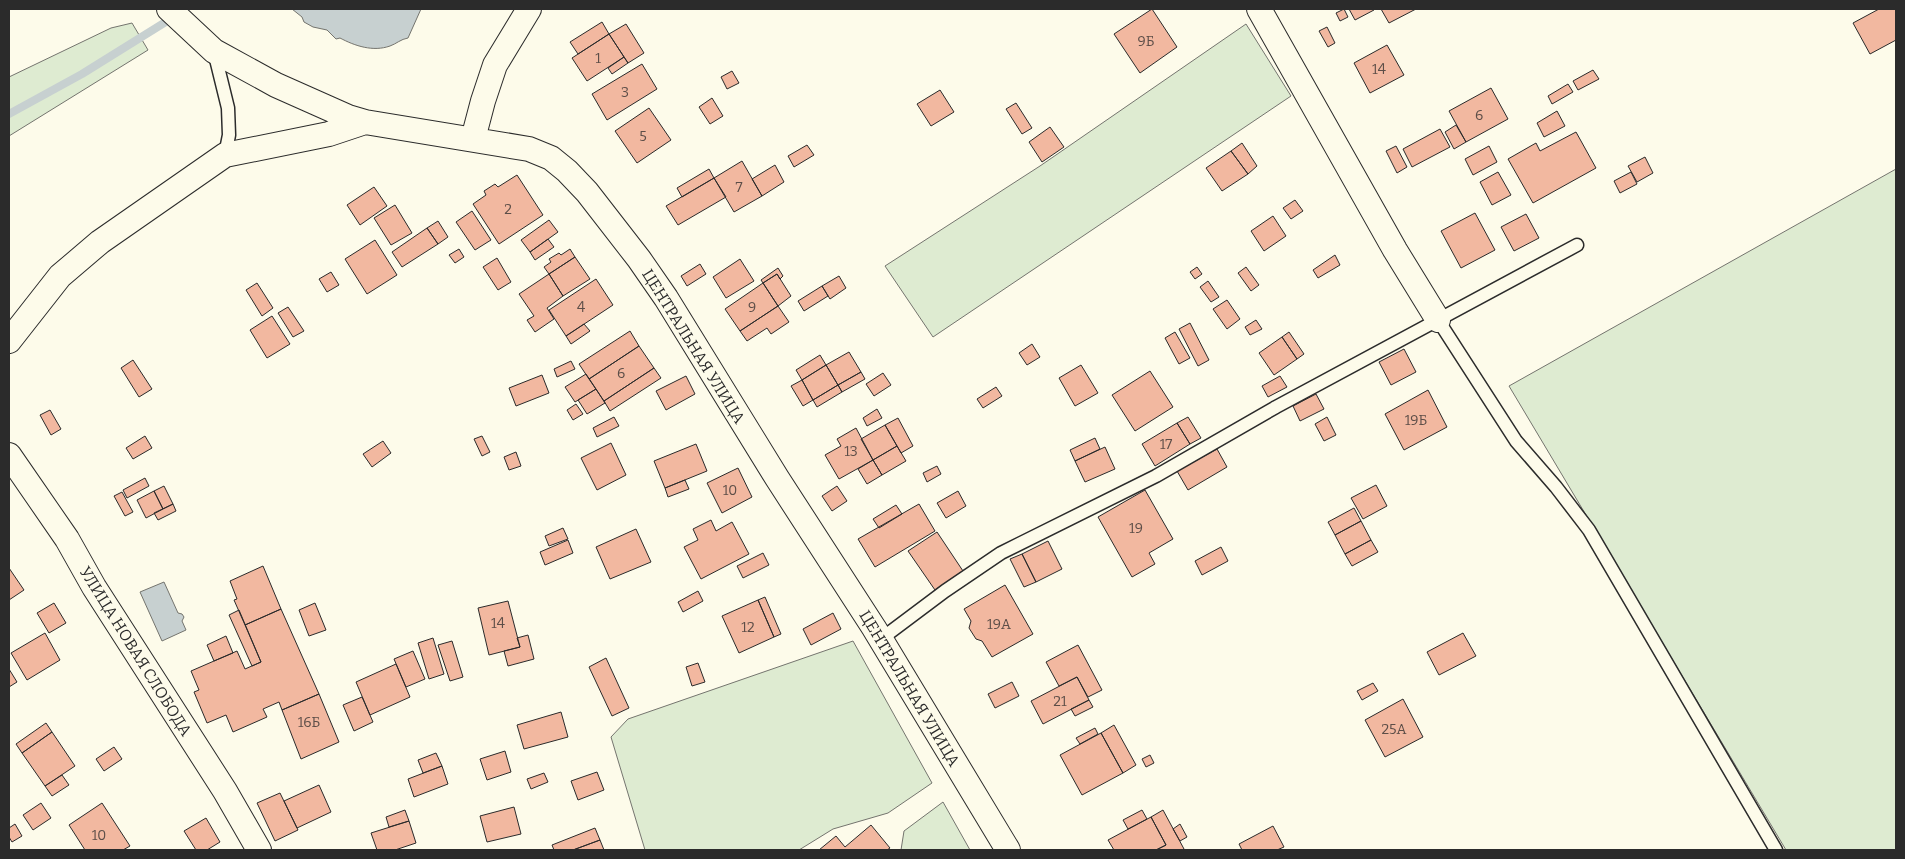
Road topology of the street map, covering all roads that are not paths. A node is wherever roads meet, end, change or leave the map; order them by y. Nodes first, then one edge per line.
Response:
1 (169, 9) edge
2 (529, 9) edge
3 (1259, 9) edge
4 (214, 51) junction
5 (365, 122) junction
6 (473, 139) junction
7 (224, 156) junction
8 (1577, 245) dead end
9 (1438, 320) junction
10 (9, 341) edge
11 (9, 455) edge
12 (881, 639) junction
13 (259, 850) edge
14 (1008, 850) edge
15 (1776, 850) edge

1 - 4 street, ЦЕНТРАЛЬНАЯ УЛИЦА
2 - 6 street
3 - 9 street
4 - 5 street, ЦЕНТРАЛЬНАЯ УЛИЦА
4 - 7 lane
5 - 6 street, ЦЕНТРАЛЬНАЯ УЛИЦА
5 - 7 street
6 - 12 street, ЦЕНТРАЛЬНАЯ УЛИЦА
7 - 10 street
8 - 9 lane
9 - 12 lane
9 - 15 lane
11 - 13 street, УЛИЦА НОВАЯ СЛОБОДА
12 - 14 street, ЦЕНТРАЛЬНАЯ УЛИЦА

